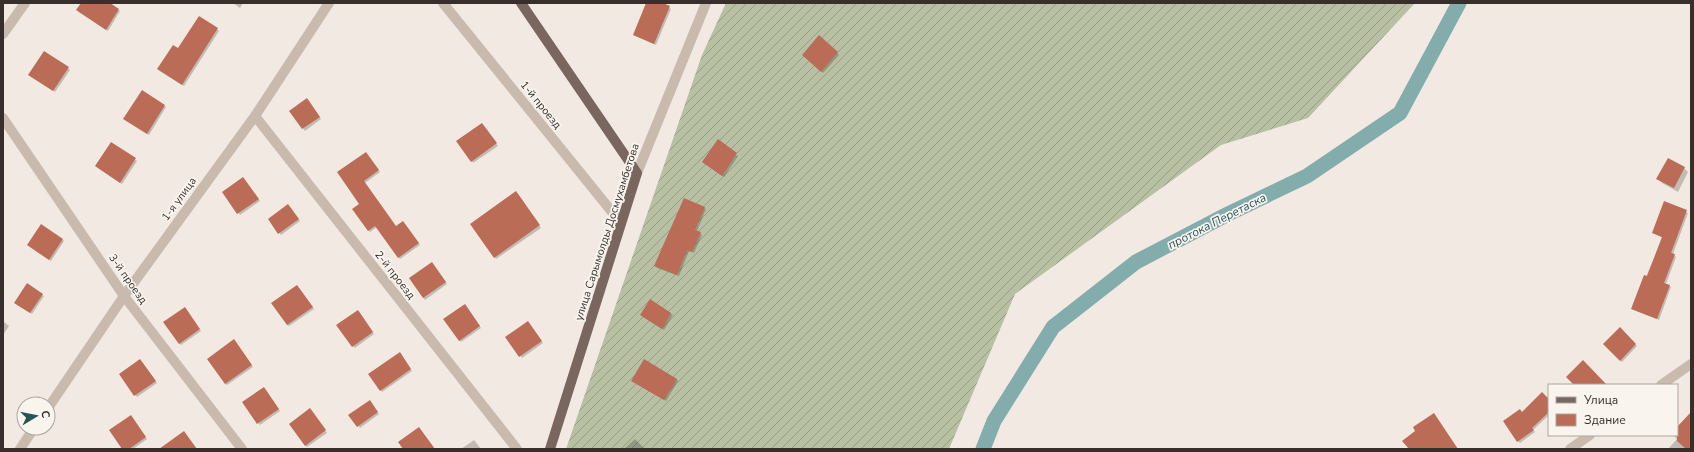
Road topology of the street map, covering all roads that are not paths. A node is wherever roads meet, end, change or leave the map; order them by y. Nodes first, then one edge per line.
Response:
1 (26, 3) edge
2 (329, 3) edge
3 (442, 3) edge
4 (521, 3) edge
5 (706, 3) edge
6 (3, 34) edge
7 (255, 116) junction
8 (3, 118) edge
9 (637, 173) junction
10 (621, 223) junction
11 (124, 296) junction
12 (1691, 364) edge
13 (1662, 384) edge
14 (56, 396) edge
15 (29, 436) edge
16 (1589, 436) edge
17 (20, 449) edge
18 (242, 449) edge
19 (517, 449) edge
20 (550, 449) edge
21 (1570, 449) edge

1 - 6 street
2 - 7 street, 1-я улица
3 - 10 street, 1-й проезд
4 - 9 main road
5 - 9 street, улица Сарымолды Досмухамбетова
7 - 11 street, 1-я улица
7 - 19 street, 2-й проезд
8 - 11 street, 3-й проезд
9 - 10 main road, улица Сарымолды Досмухамбетова
10 - 20 main road, улица Сарымолды Досмухамбетова
11 - 14 street, 1-я улица
11 - 18 street, 3-й проезд
12 - 13 street
15 - 17 street
16 - 21 street

